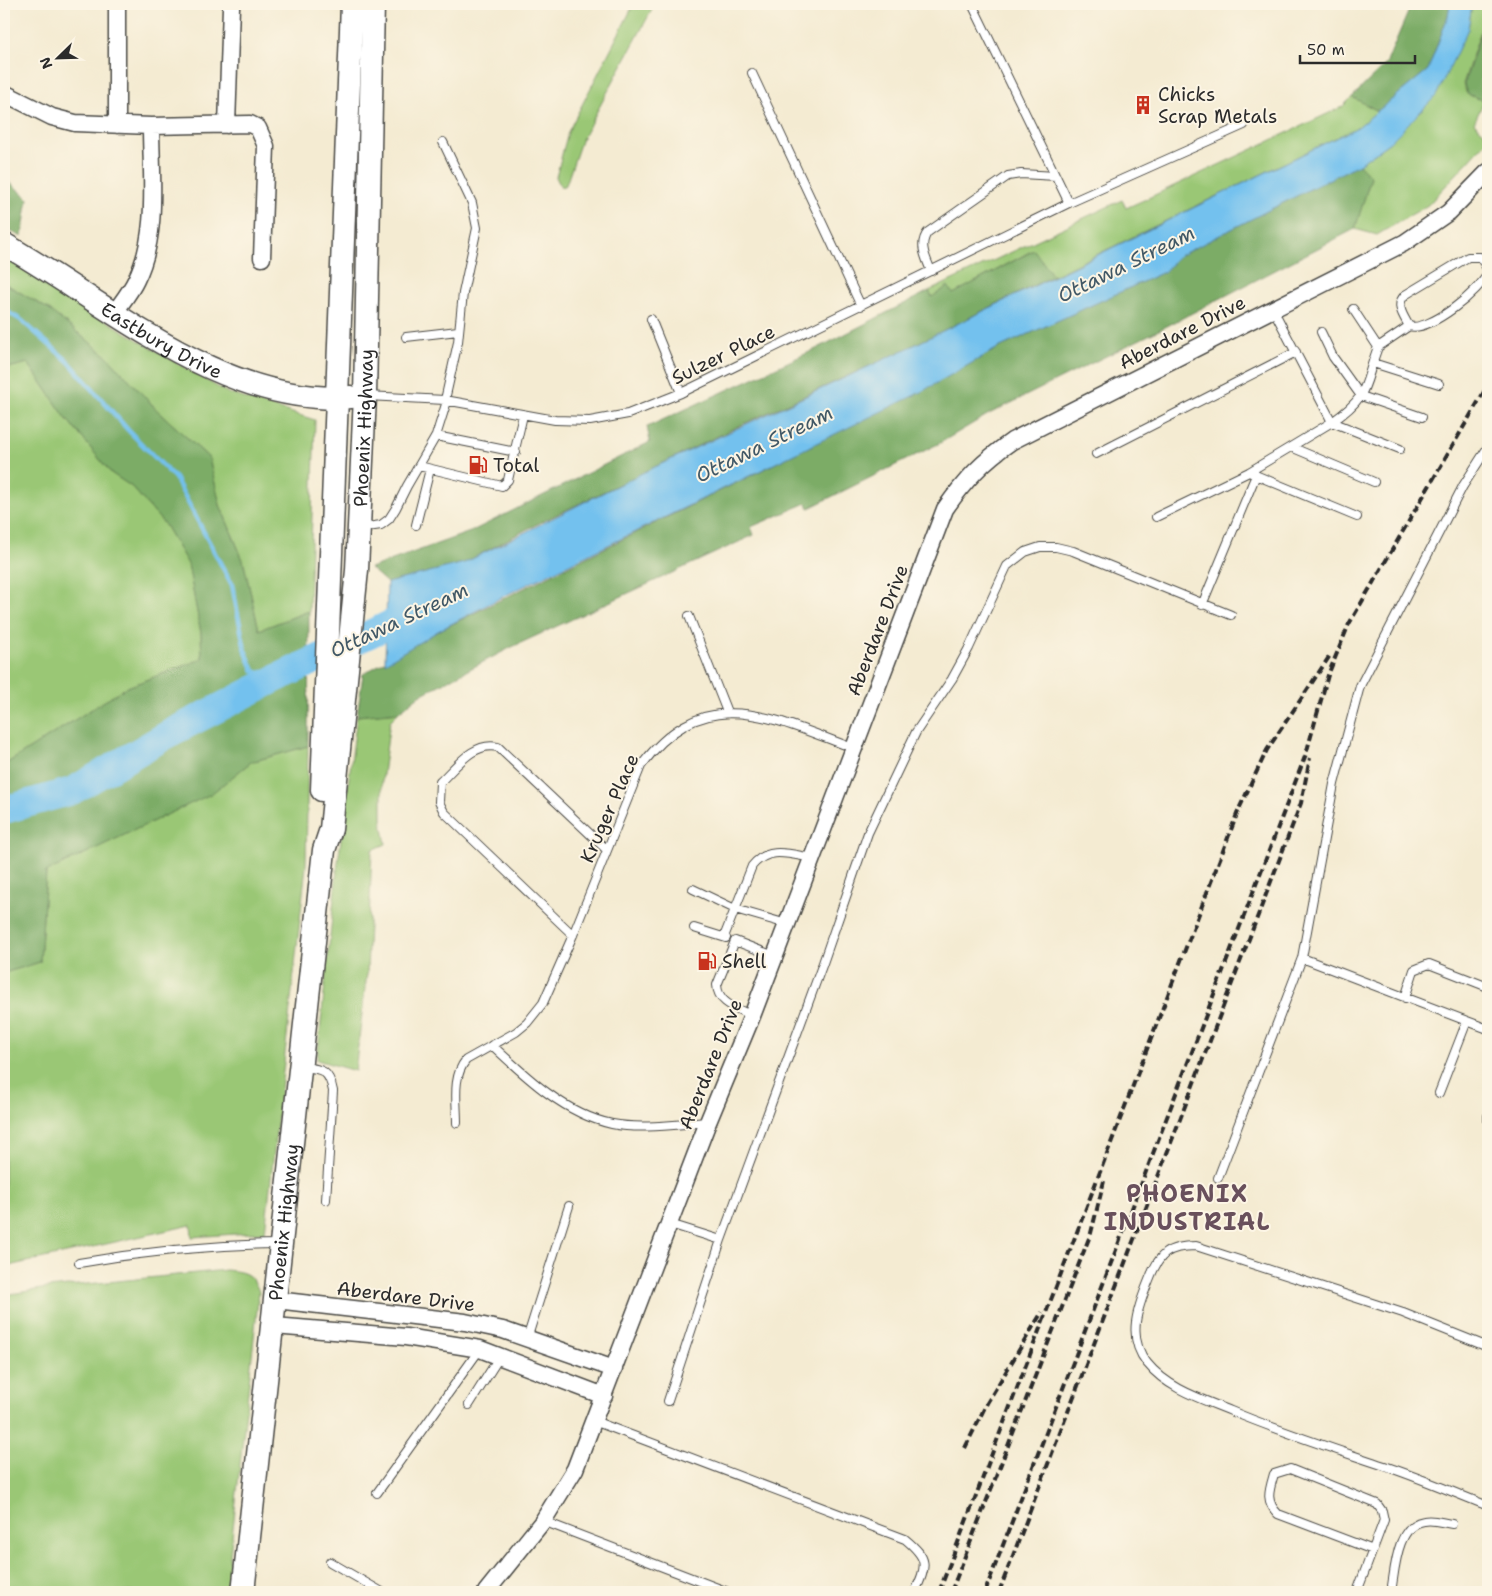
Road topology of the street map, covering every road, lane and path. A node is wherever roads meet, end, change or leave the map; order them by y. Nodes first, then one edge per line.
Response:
1 (117, 4) edge
2 (352, 4) edge
3 (373, 4) edge
4 (972, 4) edge
5 (231, 7) dead end
6 (752, 73) dead end
7 (4, 93) edge
8 (117, 125) junction
9 (227, 125) junction
10 (1244, 125) dead end
11 (151, 126) junction
12 (442, 142) dead end
13 (1488, 172) edge
14 (1056, 176) junction
15 (1069, 203) junction
16 (4, 244) edge
17 (262, 258) dead end
18 (932, 271) junction
19 (1488, 271) edge
20 (861, 306) junction
21 (1273, 308) junction
22 (1353, 309) dead end
23 (115, 312) junction
24 (652, 319) dead end
25 (1409, 326) junction
26 (458, 331) junction
27 (1322, 332) dead end
28 (406, 337) dead end
29 (1378, 347) junction
30 (1296, 352) junction
31 (1374, 363) junction
32 (1439, 384) dead end
33 (681, 394) junction
34 (365, 396) junction
35 (1361, 396) junction
36 (336, 398) junction
37 (446, 400) junction
38 (523, 415) junction
39 (1422, 417) dead end
40 (1332, 422) junction
41 (436, 436) junction
42 (1488, 446) edge
43 (1291, 447) junction
44 (1400, 449) dead end
45 (516, 452) junction
46 (1096, 454) dead end
47 (419, 466) junction
48 (430, 469) junction
49 (1253, 474) junction
50 (1374, 482) dead end
51 (1156, 517) dead end
52 (1356, 517) dead end
53 (416, 525) dead end
54 (360, 528) junction
55 (1202, 605) junction
56 (1231, 615) dead end
57 (689, 616) dead end
58 (727, 712) junction
59 (334, 713) junction
60 (853, 748) junction
61 (607, 850) junction
62 (812, 858) junction
63 (693, 889) dead end
64 (736, 909) junction
65 (787, 924) junction
66 (694, 928) dead end
67 (573, 935) junction
68 (724, 937) junction
69 (735, 941) junction
70 (774, 956) junction
71 (1302, 958) junction
72 (1488, 987) edge
73 (1406, 998) junction
74 (752, 1016) junction
75 (1467, 1021) junction
76 (1488, 1029) edge
77 (492, 1045) junction
78 (300, 1067) junction
79 (1440, 1093) dead end
80 (1488, 1116) edge
81 (708, 1122) junction
82 (457, 1123) dead end
83 (1488, 1124) edge
84 (1218, 1178) dead end
85 (326, 1200) dead end
86 (569, 1206) dead end
87 (670, 1224) junction
88 (720, 1240) junction
89 (281, 1244) junction
90 (79, 1262) dead end
91 (276, 1300) junction
92 (274, 1326) junction
93 (527, 1339) junction
94 (1488, 1347) edge
95 (480, 1349) junction
96 (500, 1356) junction
97 (614, 1369) junction
98 (604, 1396) junction
99 (668, 1401) dead end
100 (469, 1405) dead end
101 (594, 1421) junction
102 (377, 1493) dead end
103 (1488, 1506) edge
104 (543, 1521) junction
105 (1452, 1524) dead end
106 (1373, 1550) junction
107 (330, 1562) dead end
108 (243, 1592) edge
109 (382, 1592) edge
110 (486, 1592) edge
111 (728, 1592) edge
112 (915, 1592) edge
113 (1357, 1592) edge
114 (1391, 1592) edge

1 - 8 street
2 - 36 main road, Phoenix Highway
3 - 34 main road, Phoenix Highway
4 - 14 lane
5 - 9 street
6 - 20 lane
7 - 8 street
8 - 11 street
9 - 11 street
9 - 17 street
10 - 15 lane, Sulzer Place
11 - 23 street
12 - 26 lane
13 - 21 street, Aberdare Drive
14 - 15 lane
14 - 18 lane
15 - 18 lane, Sulzer Place
16 - 23 main road, Eastbury Drive
18 - 20 lane, Sulzer Place
19 - 25 lane
19 - 25 lane
20 - 33 lane, Sulzer Place
21 - 30 lane
21 - 60 street, Aberdare Drive
22 - 29 lane
23 - 36 main road, Eastbury Drive
24 - 33 lane
25 - 29 lane
26 - 28 lane
26 - 37 lane
27 - 35 lane
29 - 31 lane
30 - 40 lane
30 - 46 lane
31 - 32 lane
31 - 35 lane
33 - 38 lane, Sulzer Place
34 - 36 main road, Eastbury Drive
34 - 37 lane, Sulzer Place
34 - 54 main road, Phoenix Highway
35 - 39 lane
35 - 40 lane
36 - 59 main road, Phoenix Highway
37 - 38 lane, Sulzer Place
37 - 41 lane
38 - 45 lane
40 - 43 lane
40 - 44 lane
41 - 45 lane
41 - 47 lane
42 - 71 lane
43 - 49 lane
43 - 50 lane
45 - 48 lane
47 - 48 lane
47 - 54 lane
48 - 53 lane
49 - 51 lane
49 - 52 lane
49 - 55 lane
54 - 59 main road, Phoenix Highway
55 - 56 lane
55 - 88 lane
57 - 58 lane
58 - 60 lane, Kruger Place
58 - 61 lane, Kruger Place
59 - 78 main road, Phoenix Highway
60 - 62 street, Aberdare Drive
61 - 67 lane, Kruger Place
61 - 67 lane
62 - 64 lane
62 - 65 street, Aberdare Drive
63 - 64 lane
64 - 65 lane
64 - 68 lane
65 - 70 street, Aberdare Drive
66 - 68 lane
67 - 77 lane, Kruger Place
68 - 69 lane
69 - 70 lane
69 - 74 lane
70 - 74 street, Aberdare Drive
71 - 73 lane
71 - 84 lane
72 - 73 lane
73 - 75 lane
74 - 81 street, Aberdare Drive
75 - 76 lane
75 - 79 lane
77 - 81 lane
77 - 82 lane, Kruger Place
78 - 85 lane
78 - 89 main road, Phoenix Highway
80 - 83 lane
81 - 87 street, Aberdare Drive
86 - 93 lane
87 - 88 lane
87 - 97 street, Aberdare Drive
88 - 99 lane
89 - 90 lane
89 - 91 main road, Phoenix Highway
91 - 92 main road, Phoenix Highway
91 - 93 street, Aberdare Drive
92 - 95 street
92 - 108 main road, Phoenix Highway
93 - 97 street, Aberdare Drive
94 - 103 lane
95 - 96 street
95 - 102 lane
96 - 98 street
96 - 100 lane
97 - 98 street, Aberdare Drive
98 - 101 street, Aberdare Drive
101 - 104 street, Aberdare Drive
101 - 112 lane
104 - 110 street, Aberdare Drive
104 - 111 lane
105 - 114 lane
106 - 106 lane
106 - 113 lane
107 - 109 lane

